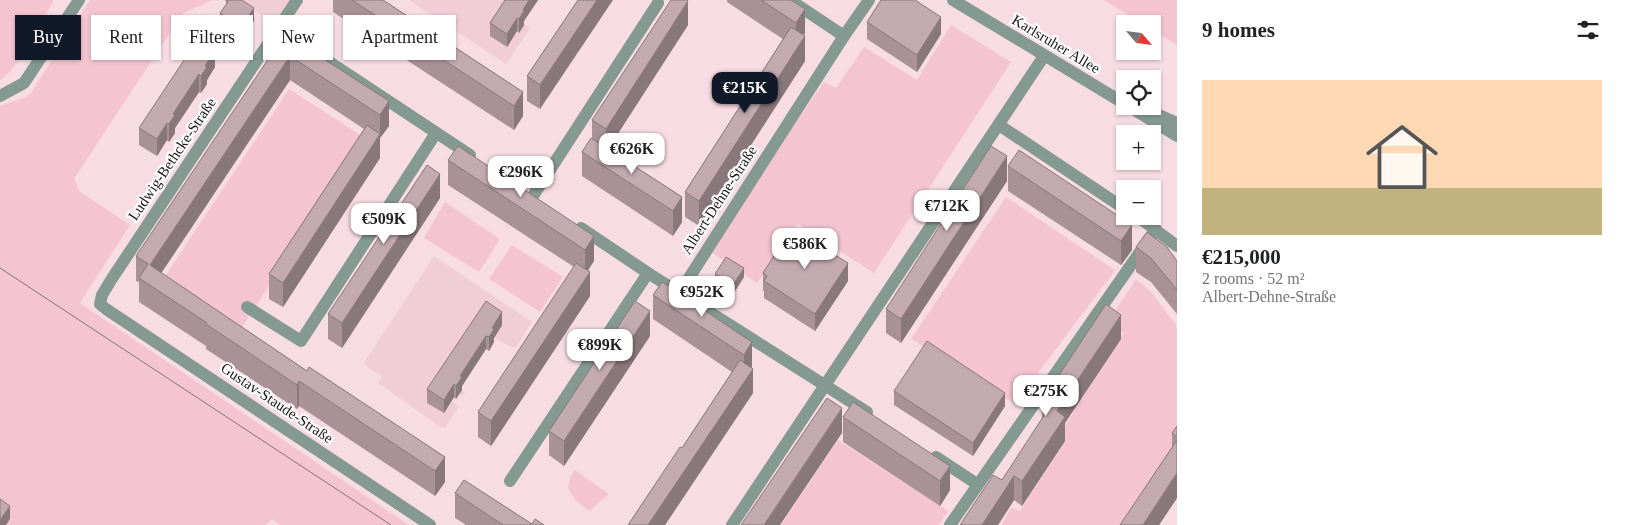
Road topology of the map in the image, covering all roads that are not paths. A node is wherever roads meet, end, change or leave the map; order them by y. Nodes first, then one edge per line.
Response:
1 (79, 0) edge
2 (297, 0) edge
3 (790, 0) edge
4 (869, 0) edge
5 (952, 0) edge
6 (658, 3) dead end
7 (287, 15) edge
8 (844, 36) junction
9 (263, 51) edge
10 (1044, 56) junction
11 (326, 60) edge
12 (0, 96) edge
13 (1116, 98) edge
14 (1143, 115) edge
15 (1159, 115) edge
16 (1177, 123) edge
17 (999, 125) junction
18 (436, 134) junction
19 (1177, 136) edge
20 (480, 162) edge
21 (1116, 203) edge
22 (547, 205) edge
23 (570, 221) edge
24 (1150, 225) edge
25 (1156, 229) junction
26 (1177, 246) edge
27 (648, 273) junction
28 (680, 292) junction
29 (247, 306) dead end
30 (106, 310) joint
31 (826, 385) junction
32 (874, 416) edge
33 (922, 448) edge
34 (510, 481) dead end
35 (977, 484) junction
36 (430, 525) edge
37 (732, 525) edge
38 (950, 525) edge

1 - 12 street
2 - 7 street
3 - 8 street
4 - 8 street, Albert-Dehne-Straße
5 - 10 street, Karlsruher Allee
6 - 22 street
8 - 28 street, Albert-Dehne-Straße
9 - 30 street, Ludwig-Bethcke-Straße
10 - 13 street, Karlsruher Allee
10 - 17 street
11 - 18 street
14 - 19 street, Karlsruher Allee
15 - 16 street
17 - 21 street
17 - 31 street
18 - 20 street
18 - 29 street
23 - 27 street
24 - 25 street
25 - 26 street
25 - 35 street
27 - 28 street
27 - 34 street
28 - 31 street
30 - 36 street, Gustav-Staude-Straße
31 - 32 street
31 - 37 street
33 - 35 street
35 - 38 street

